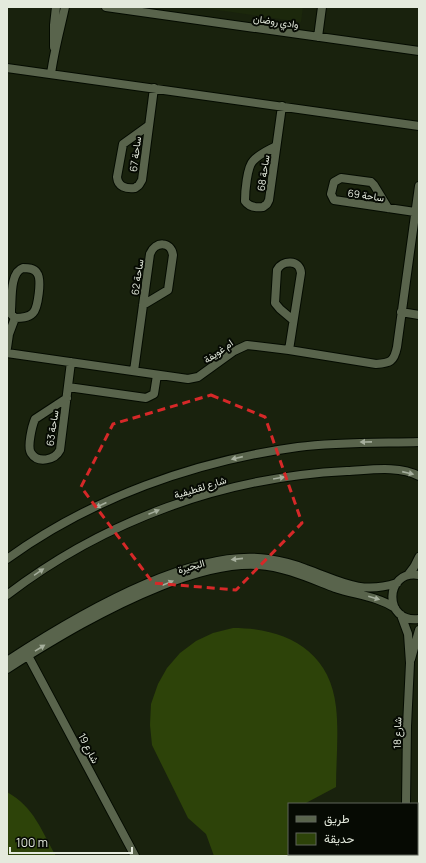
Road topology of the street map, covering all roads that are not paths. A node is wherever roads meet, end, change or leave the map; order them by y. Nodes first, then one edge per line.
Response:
1 (56, 7) edge
2 (65, 7) edge
3 (106, 7) edge
4 (322, 7) edge
5 (318, 37) junction
6 (54, 49) junction
7 (419, 51) edge
8 (7, 68) edge
9 (51, 74) junction
10 (154, 88) junction
11 (282, 106) junction
12 (148, 126) junction
13 (419, 126) edge
14 (276, 146) junction
15 (419, 186) edge
16 (388, 208) junction
17 (415, 212) junction
18 (143, 305) junction
19 (401, 312) junction
20 (419, 315) edge
21 (15, 318) junction
22 (293, 320) junction
23 (7, 348) edge
24 (289, 350) junction
25 (7, 353) edge
26 (72, 362) junction
27 (134, 371) junction
28 (157, 375) junction
29 (68, 387) junction
30 (66, 398) junction
31 (419, 442) edge
32 (419, 476) edge
33 (419, 557) edge
34 (7, 559) edge
35 (297, 569) junction
36 (419, 574) edge
37 (408, 575) junction
38 (396, 583) junction
39 (7, 594) edge
40 (395, 608) junction
41 (401, 615) junction
42 (419, 619) edge
43 (419, 630) edge
44 (26, 653) junction
45 (7, 661) edge
46 (410, 663) junction
47 (7, 669) edge
48 (406, 803) edge
49 (135, 856) edge

1 - 6 street
2 - 6 street
3 - 5 street, وادي روضان
4 - 5 street
5 - 7 street, وادي روضان
6 - 9 street
8 - 9 street
9 - 10 street
10 - 11 street
10 - 12 street, ساحة 67
11 - 13 street
11 - 14 street, ساحة 68
12 - 12 street, ساحة 67
14 - 14 street, ساحة 68
15 - 17 street, ام غويفة
16 - 16 street, ساحة 69
16 - 17 street, ساحة 69
17 - 19 street, ام غويفة
18 - 18 street, ساحة 62
18 - 27 street, ساحة 62
19 - 20 street
19 - 24 street, ام غويفة
21 - 21 street
21 - 23 street
22 - 22 street
22 - 24 street
24 - 28 street, ام غويفة
25 - 26 street, ام غويفة
26 - 27 street, ام غويفة
26 - 29 street, ساحة 63
27 - 28 street, ام غويفة
28 - 29 street
29 - 30 street, ساحة 63
30 - 30 street, ساحة 63
31 -> 34 street, شارع لقطيفية
39 -> 32 street, شارع لقطيفية
33 - 37 street
35 - 38 street, البحيرة
35 -> 40 street, البحيرة
35 - 44 street, البحيرة
36 - 37 street
37 - 38 street
38 - 40 street
40 - 41 street
41 - 42 street
41 - 46 street, شارع 18
43 - 46 street, شارع 18
44 - 45 street, البحيرة
44 - 47 street, البحيرة
44 - 49 street, شارع 19
46 - 48 street, شارع 18

